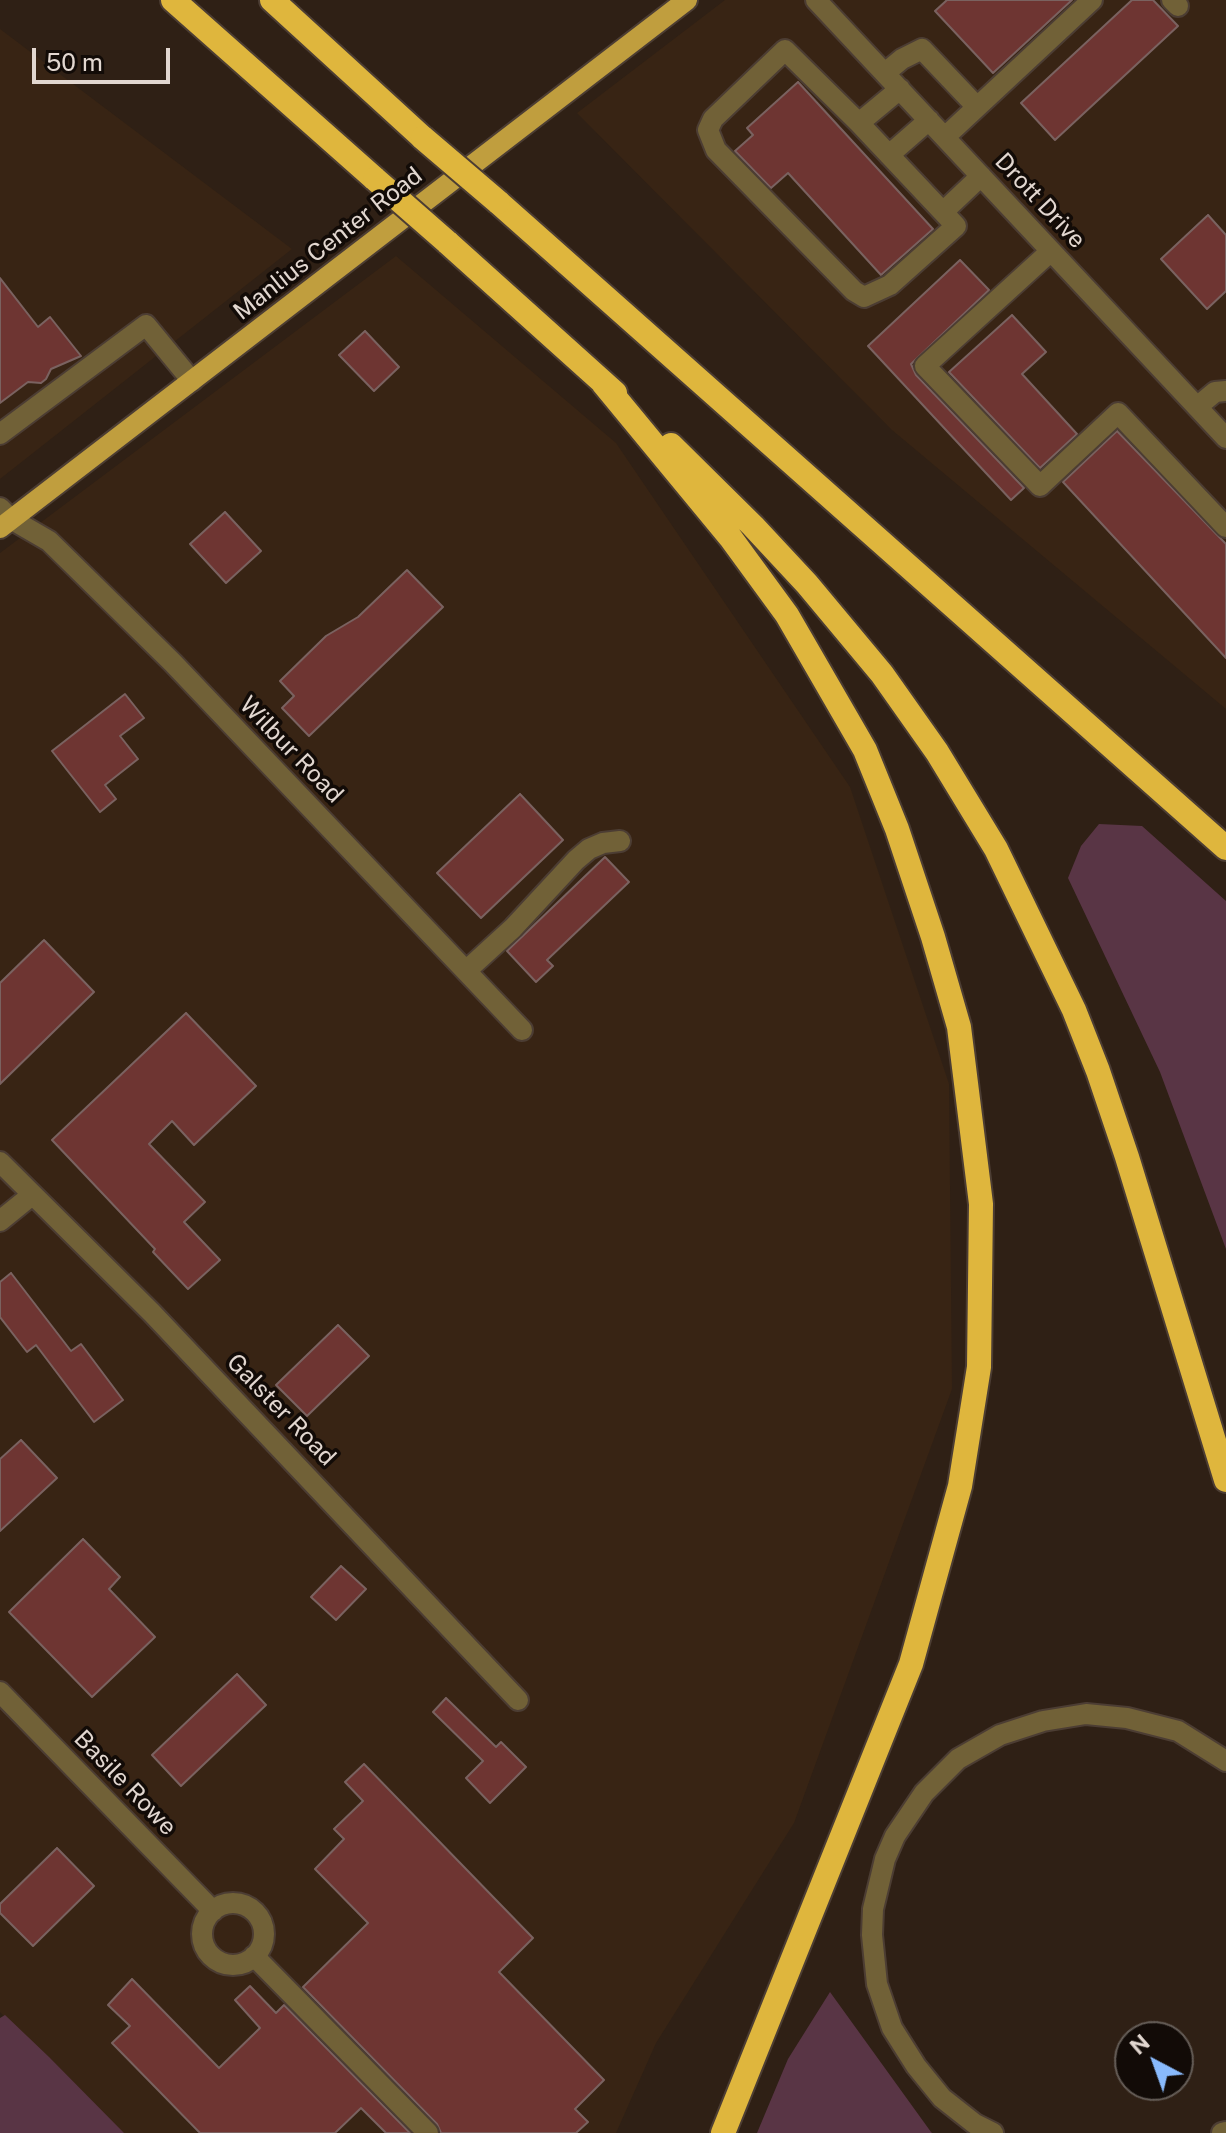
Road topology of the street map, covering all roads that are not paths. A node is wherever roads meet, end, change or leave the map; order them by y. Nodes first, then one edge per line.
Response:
1 (173, 0) edge
2 (272, 0) edge
3 (687, 0) edge
4 (816, 0) edge
5 (1092, 0) edge
6 (893, 81) junction
7 (977, 107) junction
8 (929, 120) junction
9 (859, 123) junction
10 (945, 137) junction
11 (889, 155) junction
12 (981, 176) junction
13 (943, 212) junction
14 (1051, 251) junction
15 (192, 381) junction
16 (603, 383) junction
17 (1226, 391) edge
18 (1197, 407) junction
19 (0, 434) edge
20 (1226, 438) edge
21 (4, 518) edge
22 (1226, 527) edge
23 (620, 841) dead end
24 (1226, 848) edge
25 (466, 971) junction
26 (522, 1030) dead end
27 (0, 1162) edge
28 (32, 1195) junction
29 (0, 1221) edge
30 (1226, 1480) edge
31 (0, 1692) edge
32 (518, 1700) dead end
33 (1226, 1761) edge
34 (213, 1911) junction
35 (254, 1956) junction
36 (428, 2133) edge
37 (723, 2133) edge
38 (993, 2133) edge

1 - 16 highway, bridge
2 - 24 highway, bridge
3 - 15 main road, Manlius Center Road
4 - 6 street, Drott Drive
5 - 7 street
6 - 7 street
6 - 8 street, Drott Drive
6 - 9 street
7 - 10 street
8 - 10 street, Drott Drive
8 - 11 street
9 - 11 street
9 - 13 street
10 - 12 street, Drott Drive
11 - 13 street
12 - 13 street
12 - 14 street, Drott Drive
14 - 18 street, Drott Drive
14 - 22 street
15 - 19 street
15 - 21 main road, Manlius Center Road
16 - 30 highway
16 - 37 highway
17 - 18 street
18 - 20 street, Drott Drive
21 - 25 street, Wilbur Road
23 - 25 street
25 - 26 street, Wilbur Road
27 - 28 street, Galster Road
28 - 29 street
28 - 32 street, Galster Road
31 - 34 street, Basile Rowe
33 - 38 street
34 - 35 street
34 - 35 street
35 - 36 street

